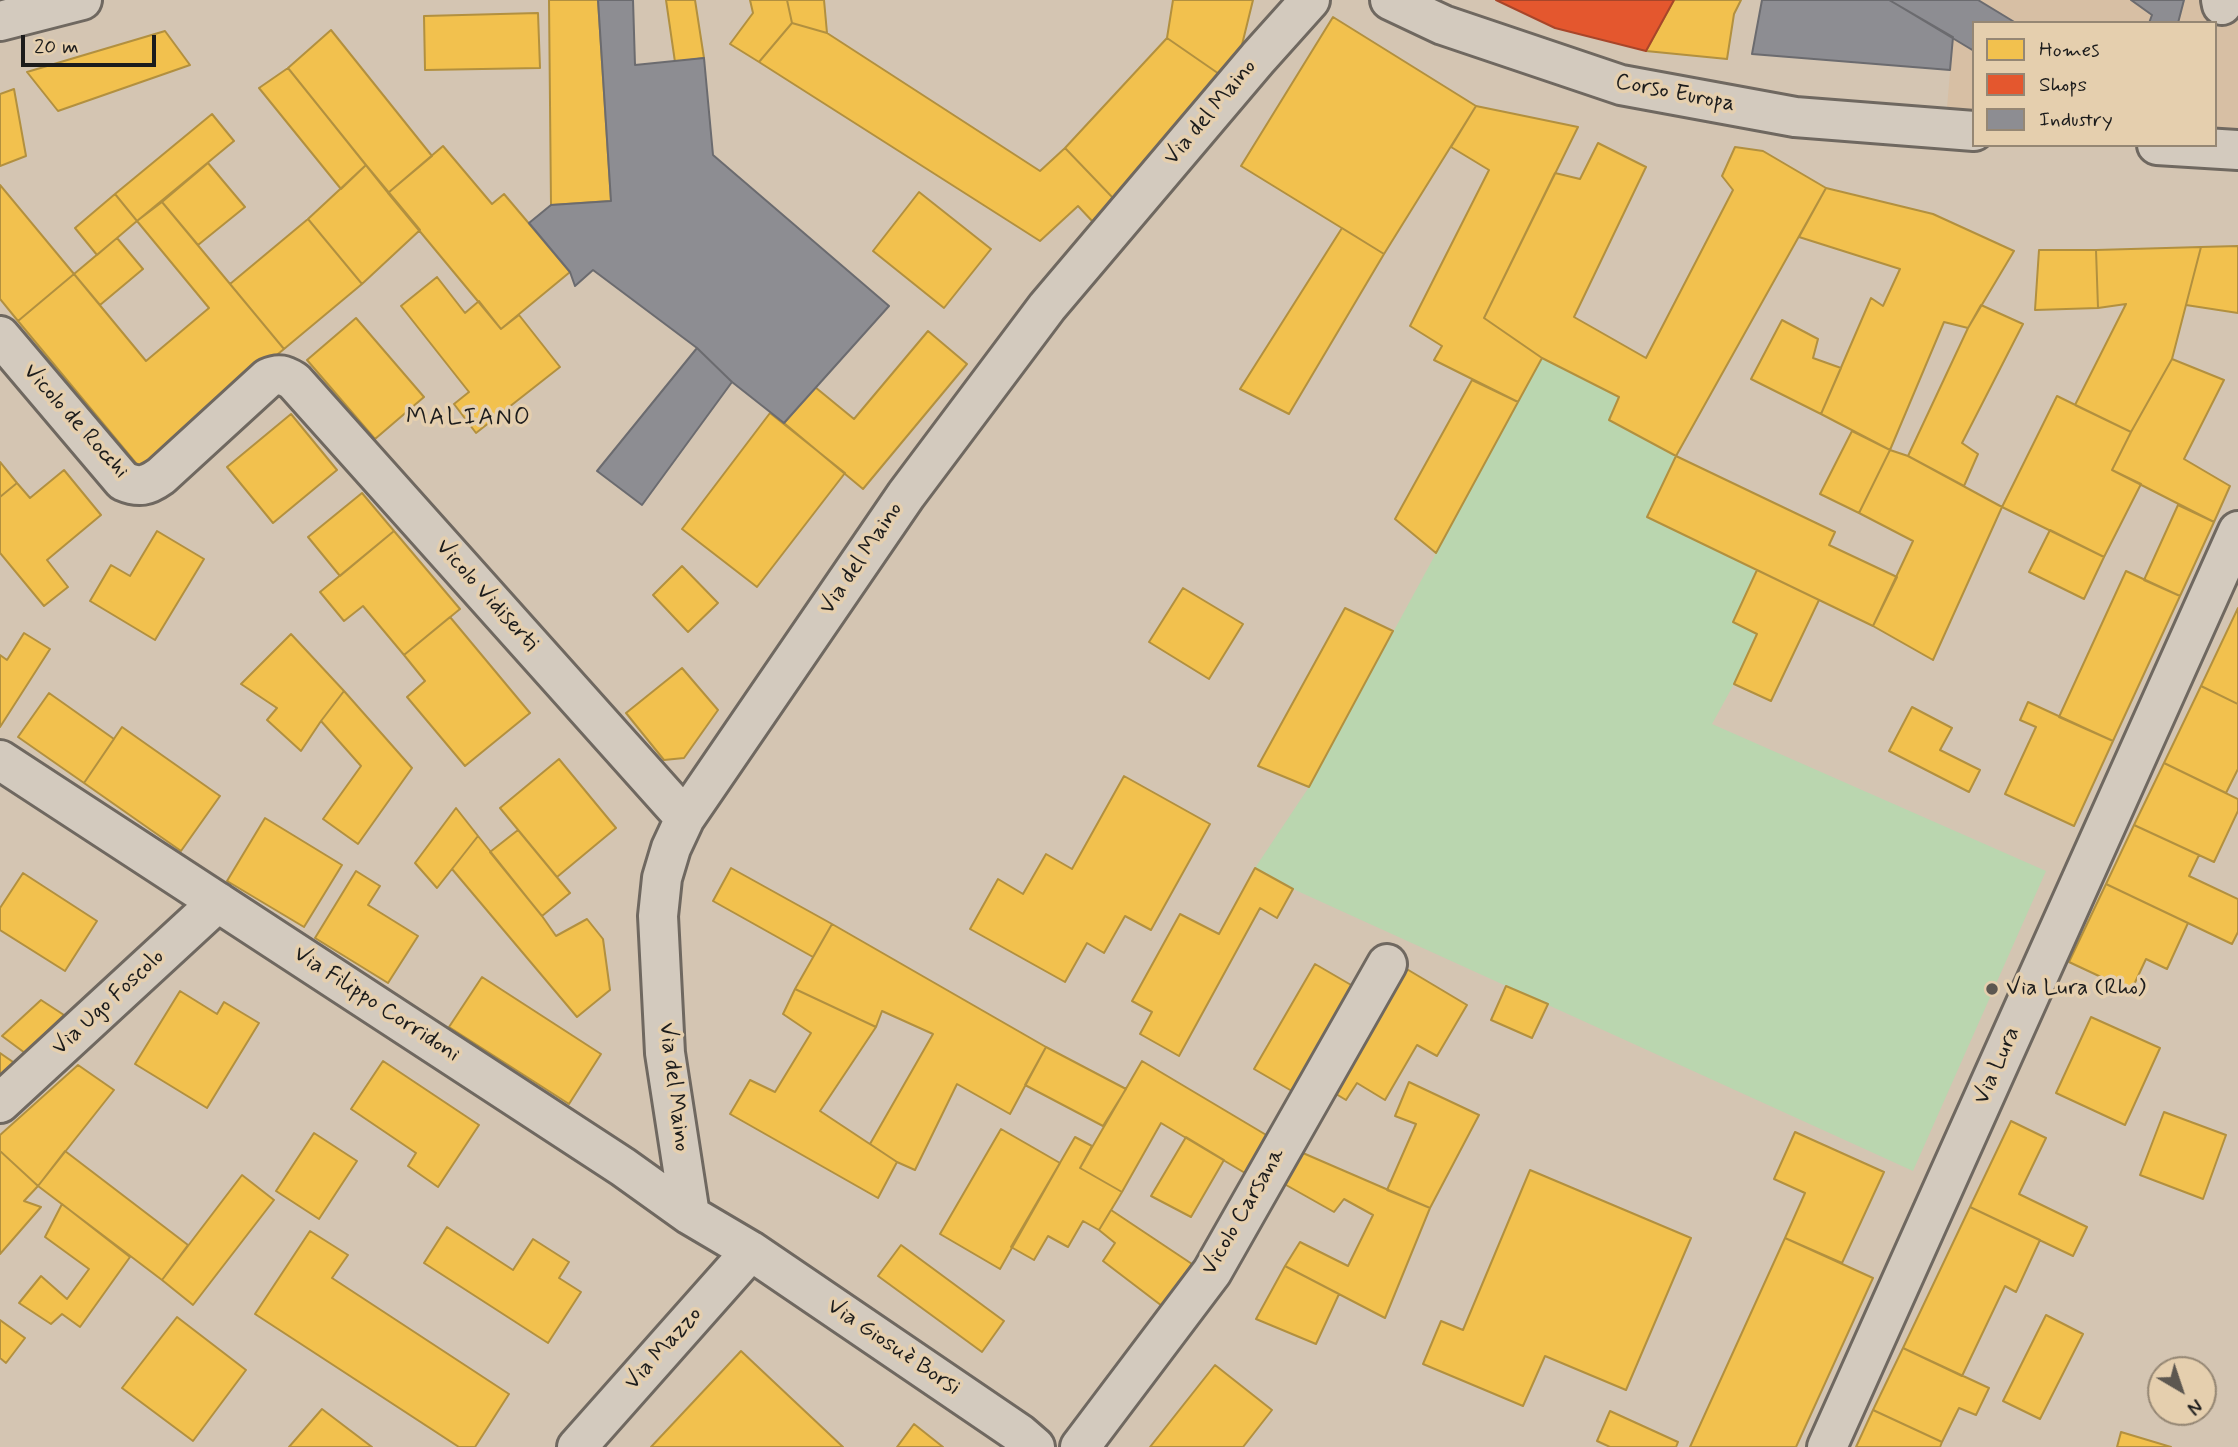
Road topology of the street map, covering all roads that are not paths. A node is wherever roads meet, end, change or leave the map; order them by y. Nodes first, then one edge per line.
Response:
1 (82, 0) edge
2 (1310, 0) edge
3 (1390, 0) edge
4 (0, 22) edge
5 (1972, 131) edge
6 (2189, 147) edge
7 (2238, 150) edge
8 (0, 337) edge
9 (286, 375) joint
10 (2238, 531) edge
11 (0, 760) edge
12 (685, 818) junction
13 (218, 902) junction
14 (1387, 964) dead end
15 (0, 1103) edge
16 (690, 1215) junction
17 (751, 1251) junction
18 (577, 1447) edge
19 (1035, 1447) edge
20 (1080, 1447) edge
21 (1827, 1447) edge

1 - 4 street
2 - 12 street, Via del Maino
3 - 5 street, Corso Europa
6 - 7 street
8 - 9 street, Vicolo de Rocchi
9 - 12 street, Vicolo Vidiserti
10 - 21 street, Via Lura
11 - 13 street, Via Filippo Corridoni
12 - 16 street, Via del Maino
13 - 15 street, Via Ugo Foscolo
13 - 16 street, Via Filippo Corridoni
14 - 20 street, Vicolo Carsana
16 - 17 street, Via Filippo Corridoni
17 - 18 street, Via Mazzo
17 - 19 street, Via Giosuè Borsi

